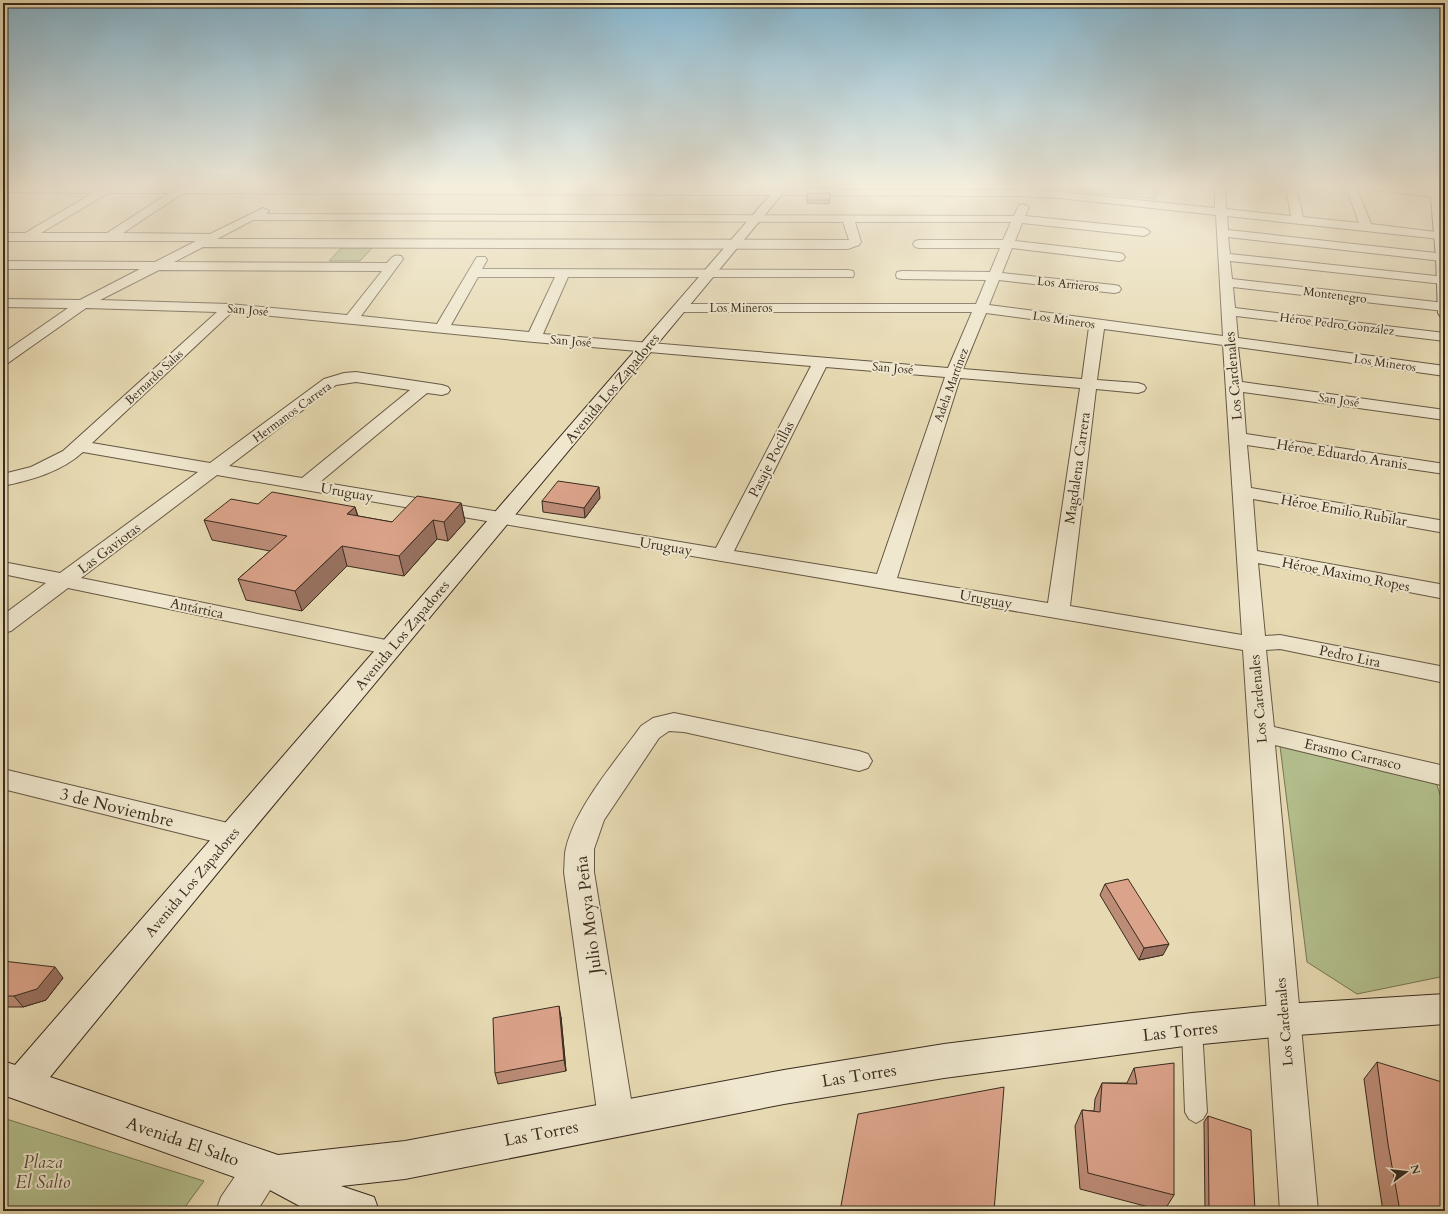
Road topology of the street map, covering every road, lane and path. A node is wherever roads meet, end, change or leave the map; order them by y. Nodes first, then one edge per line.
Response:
1 (199, 244) edge
2 (306, 244) edge
3 (362, 244) joint
4 (409, 244) junction
5 (491, 244) junction
6 (546, 244) joint
7 (854, 244) edge
8 (919, 244) dead end
9 (1007, 244) junction
10 (1223, 244) edge
11 (1269, 244) edge
12 (1314, 244) edge
13 (1441, 244) edge
14 (734, 245) junction
15 (1119, 257) dead end
16 (1442, 257) junction
17 (3, 265) edge
18 (155, 266) junction
19 (391, 267) junction
20 (474, 273) junction
21 (562, 273) junction
22 (708, 274) junction
23 (818, 274) junction
24 (848, 274) dead end
25 (902, 275) dead end
26 (994, 276) junction
27 (1444, 280) junction
28 (1226, 282) junction
29 (1114, 289) dead end
30 (823, 298) junction
31 (3, 303) edge
32 (83, 304) junction
33 (229, 308) junction
34 (680, 308) junction
35 (981, 308) junction
36 (1444, 310) edge
37 (1228, 311) junction
38 (351, 320) junction
39 (1097, 324) junction
40 (441, 329) junction
41 (1445, 337) edge
42 (534, 338) junction
43 (1230, 342) junction
44 (646, 348) junction
45 (3, 360) edge
46 (821, 362) junction
47 (1445, 371) edge
48 (954, 374) junction
49 (1089, 384) junction
50 (1234, 386) junction
51 (424, 387) junction
52 (1138, 388) dead end
53 (442, 390) dead end
54 (1445, 415) edge
55 (1238, 438) junction
56 (79, 446) junction
57 (1445, 469) edge
58 (214, 470) junction
59 (3, 480) edge
60 (305, 485) junction
61 (1242, 492) junction
62 (501, 518) junction
63 (1445, 527) edge
64 (722, 555) junction
65 (1247, 555) junction
66 (3, 568) edge
67 (66, 581) junction
68 (885, 582) junction
69 (1445, 592) edge
70 (1058, 611) junction
71 (3, 626) edge
72 (1254, 644) junction
73 (391, 648) junction
74 (1445, 676) edge
75 (1261, 733) junction
76 (859, 761) dead end
77 (1445, 776) edge
78 (3, 779) edge
79 (232, 835) junction
80 (1445, 1009) edge
81 (1284, 1020) junction
82 (1192, 1030) junction
83 (13, 1081) edge
84 (1196, 1112) dead end
85 (616, 1118) junction
86 (270, 1172) junction
87 (235, 1211) edge
88 (360, 1211) edge
89 (1299, 1211) edge

1 - 18 street
2 - 3 street
3 - 4 street
4 - 5 street
4 - 19 street
5 - 6 street
5 - 20 street
6 - 14 street
7 - 14 street
8 - 9 street
9 - 15 street
9 - 26 street, Adela Martínez
10 - 28 street, Los Cardenales
11 - 27 street
12 - 16 street
13 - 16 street
14 - 22 street, Avenida Los Zapadores
16 - 27 street
17 - 18 street
18 - 19 street
18 - 32 street
19 - 38 street
20 - 21 street
20 - 40 street
21 - 22 street
21 - 42 street
22 - 23 street
22 - 34 street, Avenida Los Zapadores
23 - 24 street
23 - 30 street
25 - 26 street, Los Arrieros
26 - 29 street, Los Arrieros
26 - 35 street, Adela Martínez
27 - 36 street
28 - 36 street, Montenegro
28 - 37 street, Los Cardenales
30 - 34 street, Los Mineros
30 - 35 street, Los Mineros
31 - 32 street, San José
32 - 33 street, San José
32 - 45 street
33 - 38 street, San José
33 - 56 street, Bernardo Salas
34 - 44 street, Avenida Los Zapadores
35 - 39 street, Los Mineros
35 - 48 street, Adela Martínez
37 - 41 street, Héroe Pedro González
37 - 43 street, Los Cardenales
38 - 40 street, San José
39 - 43 street, Los Mineros
39 - 49 street, Magdalena Carrera
40 - 42 street, San José
42 - 44 street, San José
43 - 47 street, Los Mineros
43 - 50 street, Los Cardenales
44 - 46 street, San José
44 - 62 street, Avenida Los Zapadores
46 - 48 street, San José
46 - 64 street, Pasaje Pocillas
48 - 49 street, San José
48 - 68 street, Adela Martínez
49 - 52 street, San José
49 - 70 street, Magdalena Carrera
50 - 54 street, San José
50 - 55 street, Los Cardenales
51 - 53 street, Hermanos Carrera
51 - 58 street, Hermanos Carrera
51 - 60 street
55 - 57 street, Héroe Eduardo Aranis
55 - 61 street, Los Cardenales
56 - 58 street, Uruguay
56 - 59 street, Bernardo Salas
58 - 60 street, Uruguay
58 - 67 street, Las Gaviotas
60 - 62 street, Uruguay
61 - 63 street, Héroe Emilio Rubilar
61 - 65 street, Los Cardenales
62 - 64 street, Uruguay
62 - 73 street, Avenida Los Zapadores
64 - 68 street, Uruguay
65 - 69 street, Héroe Maximo Ropes
65 - 72 street, Los Cardenales
66 - 67 street, Antártica
67 - 71 street, Las Gaviotas
67 - 73 street, Antártica
68 - 70 street, Uruguay
70 - 72 street, Uruguay
72 - 74 street, Pedro Lira
72 - 75 street, Los Cardenales
73 - 79 street, Avenida Los Zapadores
75 - 77 street, Erasmo Carrasco
75 - 81 street, Los Cardenales
76 - 85 street, Julio Moya Peña
78 - 79 street, 3 de Noviembre
79 - 83 street, Avenida Los Zapadores
80 - 81 street, Las Torres
81 - 82 street, Las Torres
81 - 89 street, Los Cardenales
82 - 84 lane
82 - 85 street, Las Torres
83 - 86 street, Avenida El Salto
85 - 86 street, Las Torres
86 - 87 street
86 - 88 street, Avenida El Salto

